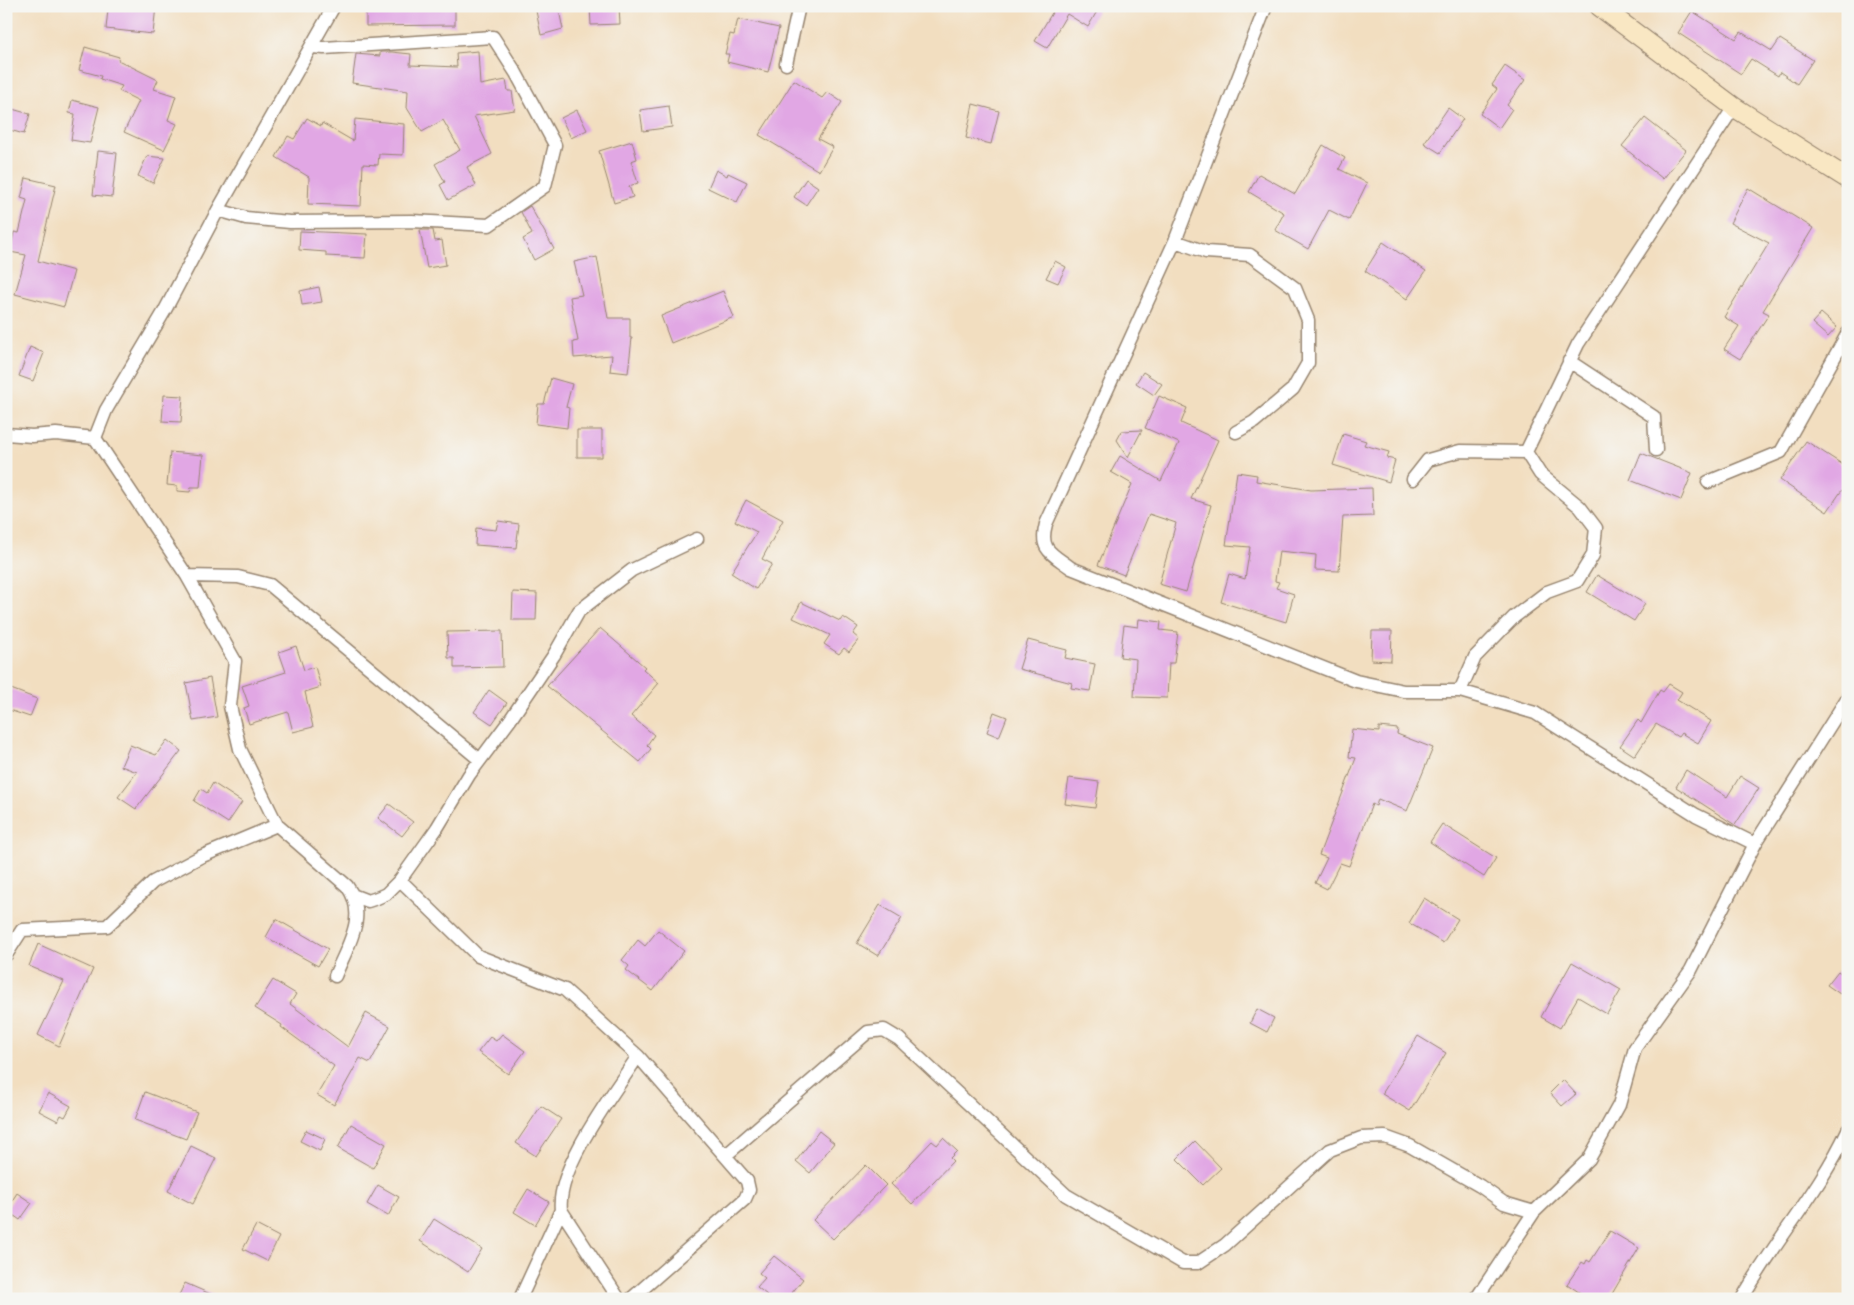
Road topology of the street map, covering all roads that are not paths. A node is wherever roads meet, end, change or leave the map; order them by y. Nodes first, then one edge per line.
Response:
1 (334, 6) edge
2 (799, 6) edge
3 (1266, 6) edge
4 (1599, 6) edge
5 (312, 47) junction
6 (786, 64) dead end
7 (1734, 107) junction
8 (1848, 179) edge
9 (218, 210) junction
10 (1175, 241) junction
11 (1848, 332) edge
12 (1570, 361) junction
13 (1236, 432) dead end
14 (6, 434) edge
15 (95, 438) junction
16 (1656, 450) dead end
17 (1526, 452) junction
18 (1412, 479) dead end
19 (1708, 482) dead end
20 (697, 539) dead end
21 (187, 576) junction
22 (1460, 690) junction
23 (1848, 697) edge
24 (480, 760) junction
25 (277, 825) junction
26 (1755, 844) junction
27 (400, 880) junction
28 (354, 896) junction
29 (6, 954) edge
30 (335, 976) dead end
31 (638, 1056) junction
32 (1848, 1130) edge
33 (725, 1156) junction
34 (561, 1210) junction
35 (1534, 1212) junction
36 (520, 1299) edge
37 (619, 1299) edge
38 (631, 1299) edge
39 (1476, 1299) edge
40 (1742, 1299) edge

1 - 5 street
2 - 6 street
3 - 10 street
4 - 7 street
5 - 9 street
5 - 9 street
7 - 8 street
7 - 12 street
9 - 15 street
10 - 13 street
10 - 22 street
11 - 19 street
12 - 16 street
12 - 17 street
14 - 15 street
15 - 21 street
17 - 18 street
17 - 22 street
20 - 24 street
21 - 24 street
21 - 25 street
22 - 26 street
23 - 26 street
24 - 27 street
25 - 28 street
25 - 29 street
26 - 35 street
27 - 28 street
27 - 31 street
28 - 30 street
31 - 33 street
31 - 34 street
32 - 40 street
33 - 35 street
33 - 38 street
34 - 36 street
34 - 37 street
35 - 39 street

